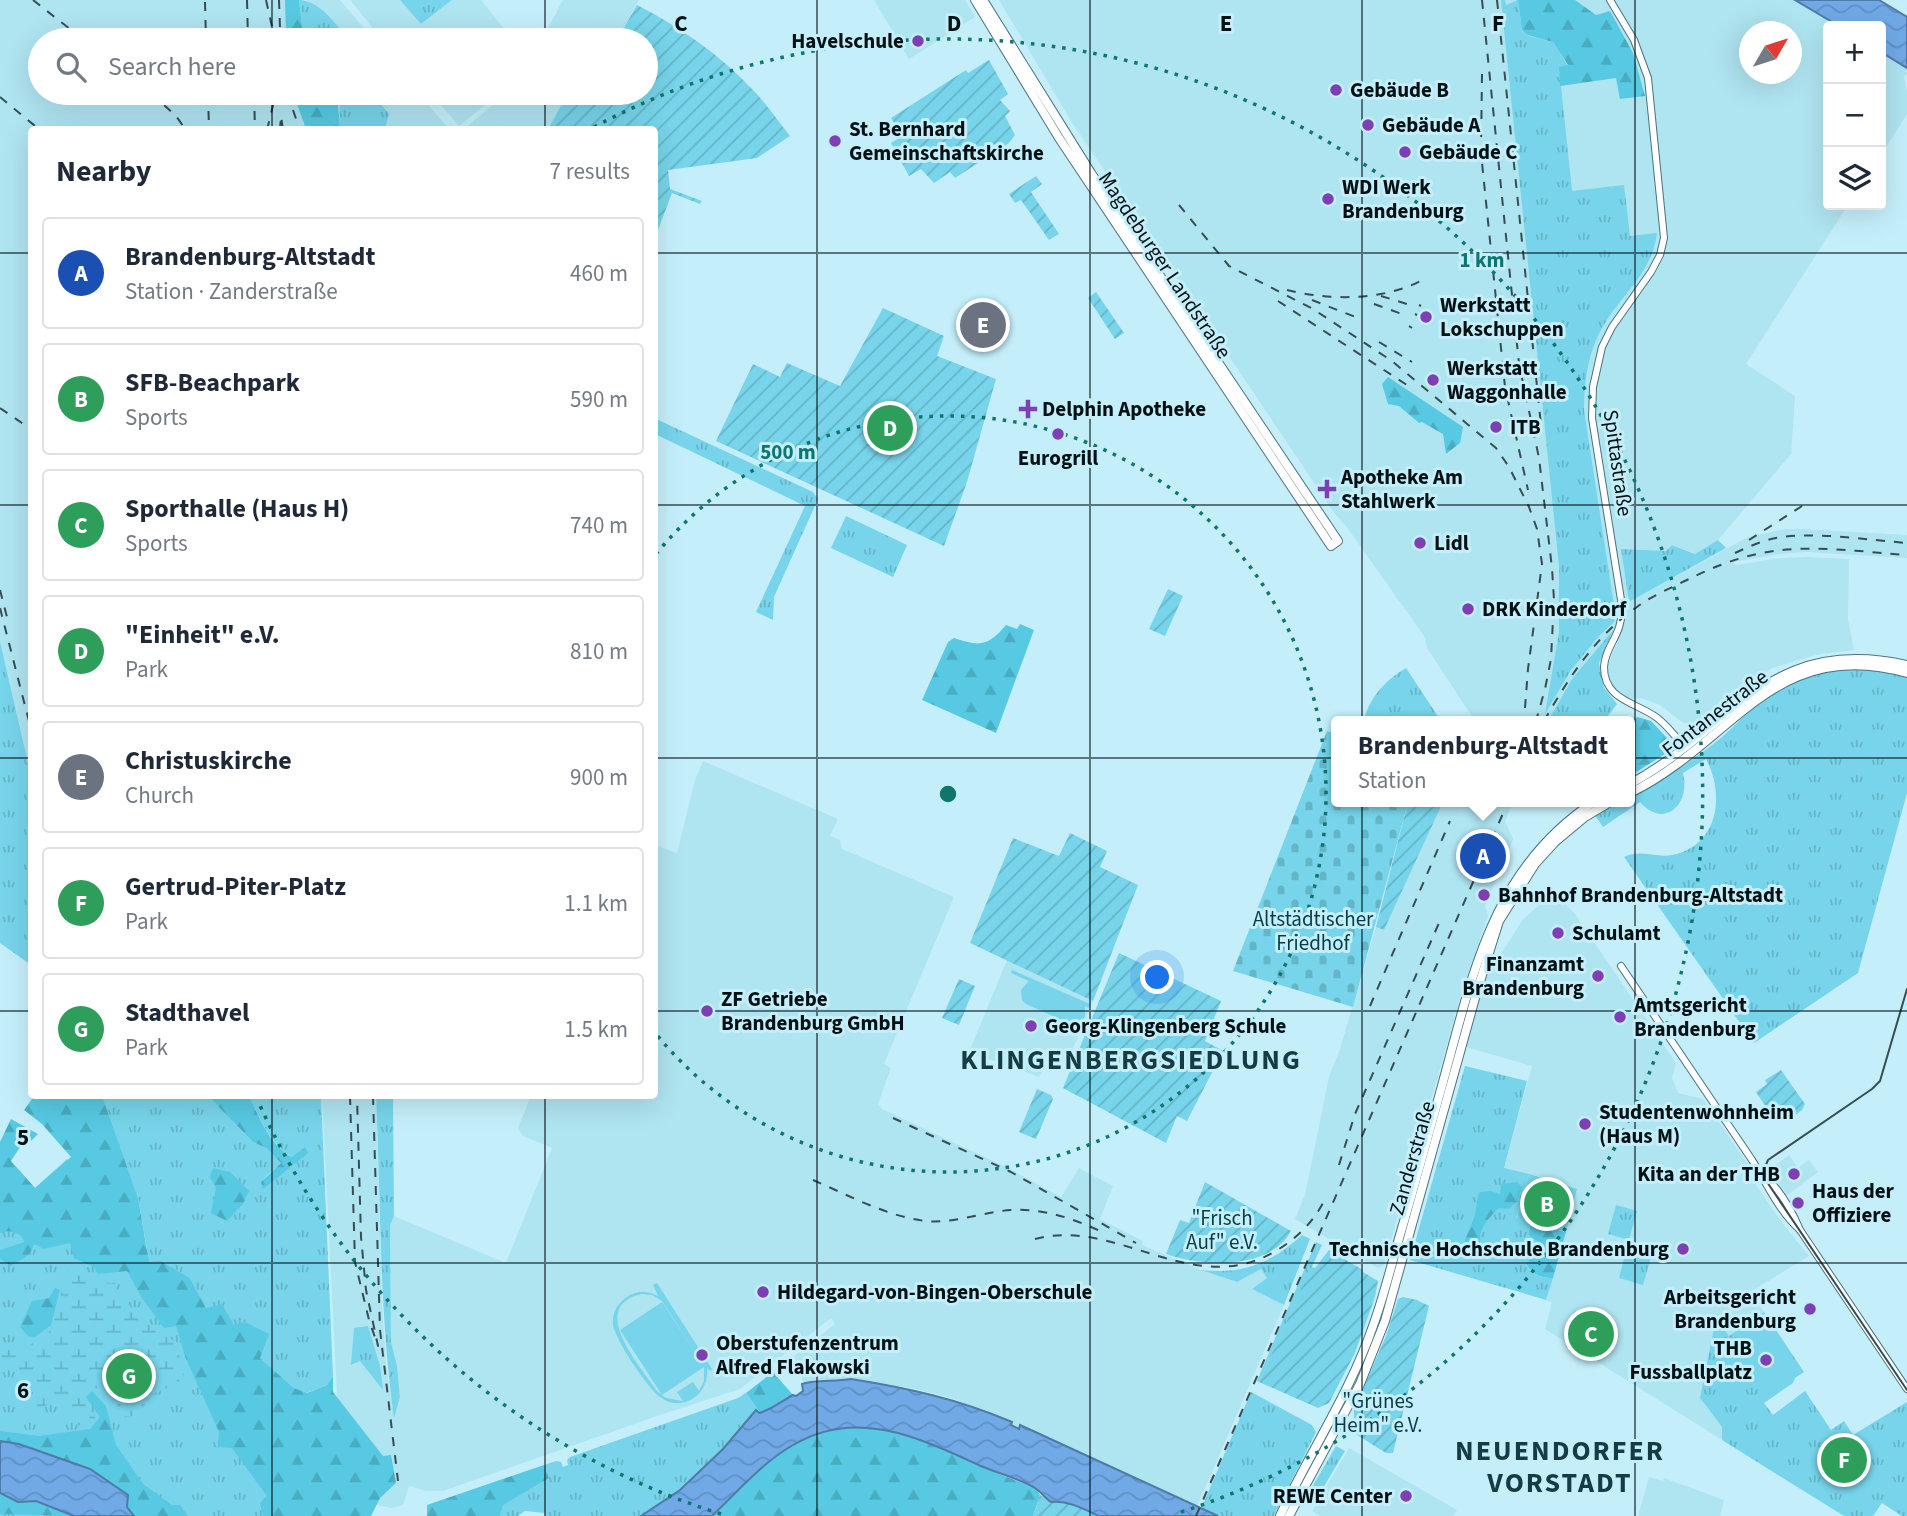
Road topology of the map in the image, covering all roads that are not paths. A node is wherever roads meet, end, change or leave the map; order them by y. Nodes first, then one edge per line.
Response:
1 (975, 0) edge
2 (984, 0) edge
3 (1610, 0) edge
4 (1907, 665) edge
5 (1907, 673) edge
6 (1688, 752) junction
7 (1635, 781) edge
8 (1635, 790) edge
9 (1586, 807) edge
10 (1602, 807) edge
11 (1621, 966) dead end
12 (1456, 1050) junction
13 (1907, 1389) edge
14 (1331, 1428) junction
15 (1280, 1516) edge
16 (1289, 1516) edge

1 - 2 main road, Magdeburger Landstraße
3 - 6 street, Spittastraße
4 - 6 main road, Fontanestraße
5 - 6 main road, Fontanestraße
6 - 7 main road, Fontanestraße
6 - 8 main road, Fontanestraße
9 - 12 main road, Zanderstraße
10 - 12 main road, Zanderstraße
11 - 13 street
12 - 14 main road, Zanderstraße
14 - 15 main road
14 - 16 main road

